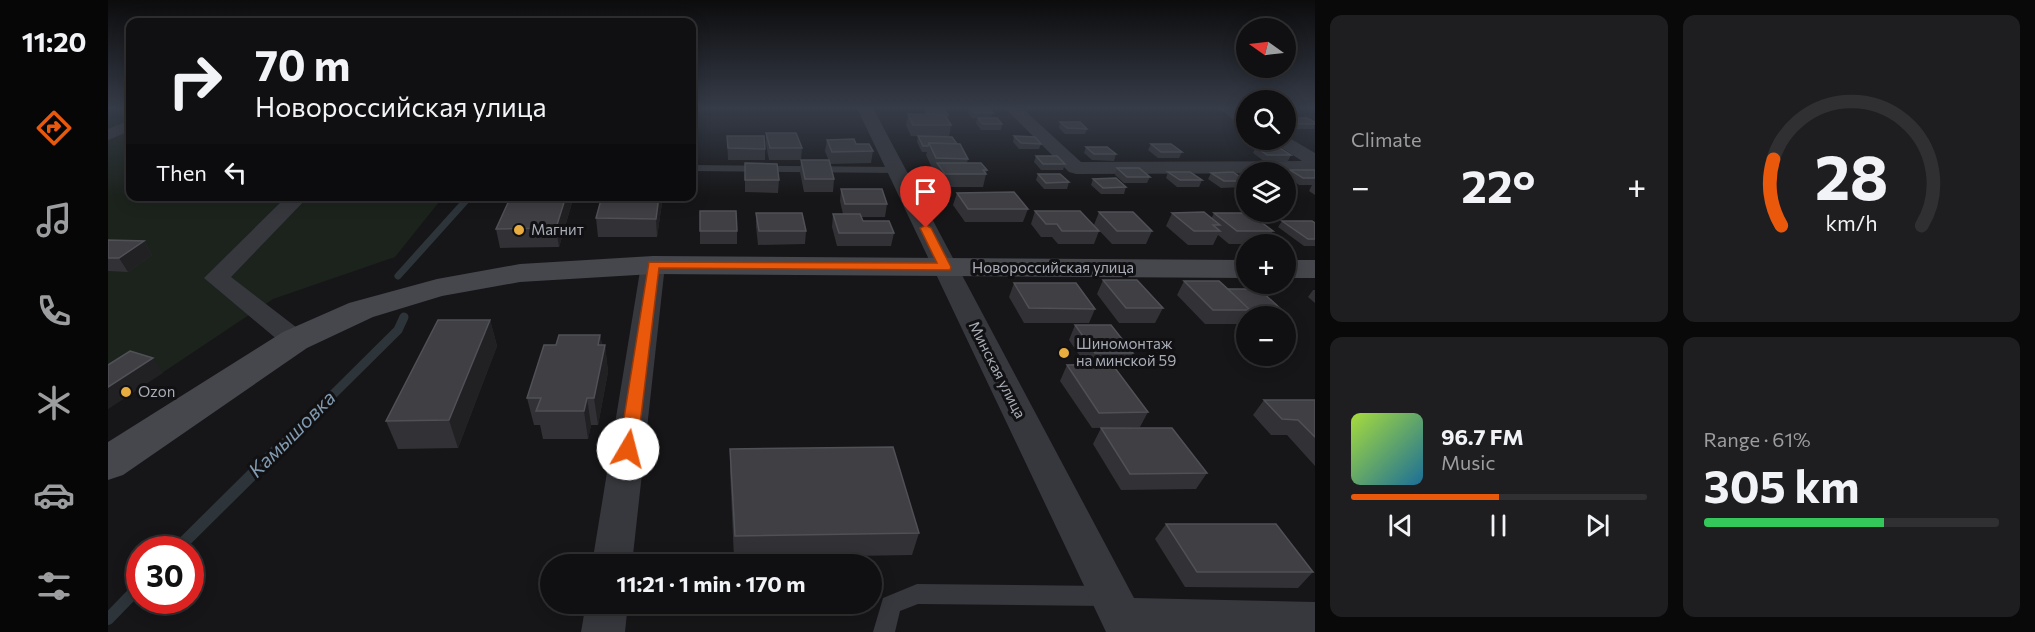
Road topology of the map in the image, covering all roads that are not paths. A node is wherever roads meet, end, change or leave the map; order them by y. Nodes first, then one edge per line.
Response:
1 (880, 137) edge
2 (1043, 137) edge
3 (1296, 150) edge
4 (1315, 161) edge
5 (1315, 167) edge
6 (696, 168) edge
7 (896, 170) junction
8 (294, 201) edge
9 (653, 265) junction
10 (945, 267) junction
11 (1236, 269) edge
12 (1296, 269) edge
13 (1315, 269) edge
14 (295, 340) junction
15 (108, 463) edge
16 (613, 554) edge
17 (605, 614) edge
18 (1121, 616) edge
19 (1315, 623) edge
20 (603, 632) edge
21 (884, 632) edge

1 - 7 street, Минская улица
2 - 5 street
3 - 4 street
6 - 7 lane
7 - 10 street, Минская улица
8 - 14 street
9 - 10 main road, Новороссийская улица
9 - 14 main road, Новороссийская улица
9 - 16 street
10 - 11 main road, Новороссийская улица
10 - 18 street, Минская улица
12 - 13 main road
14 - 15 main road, Новороссийская улица
17 - 20 street
18 - 19 street
18 - 21 lane

